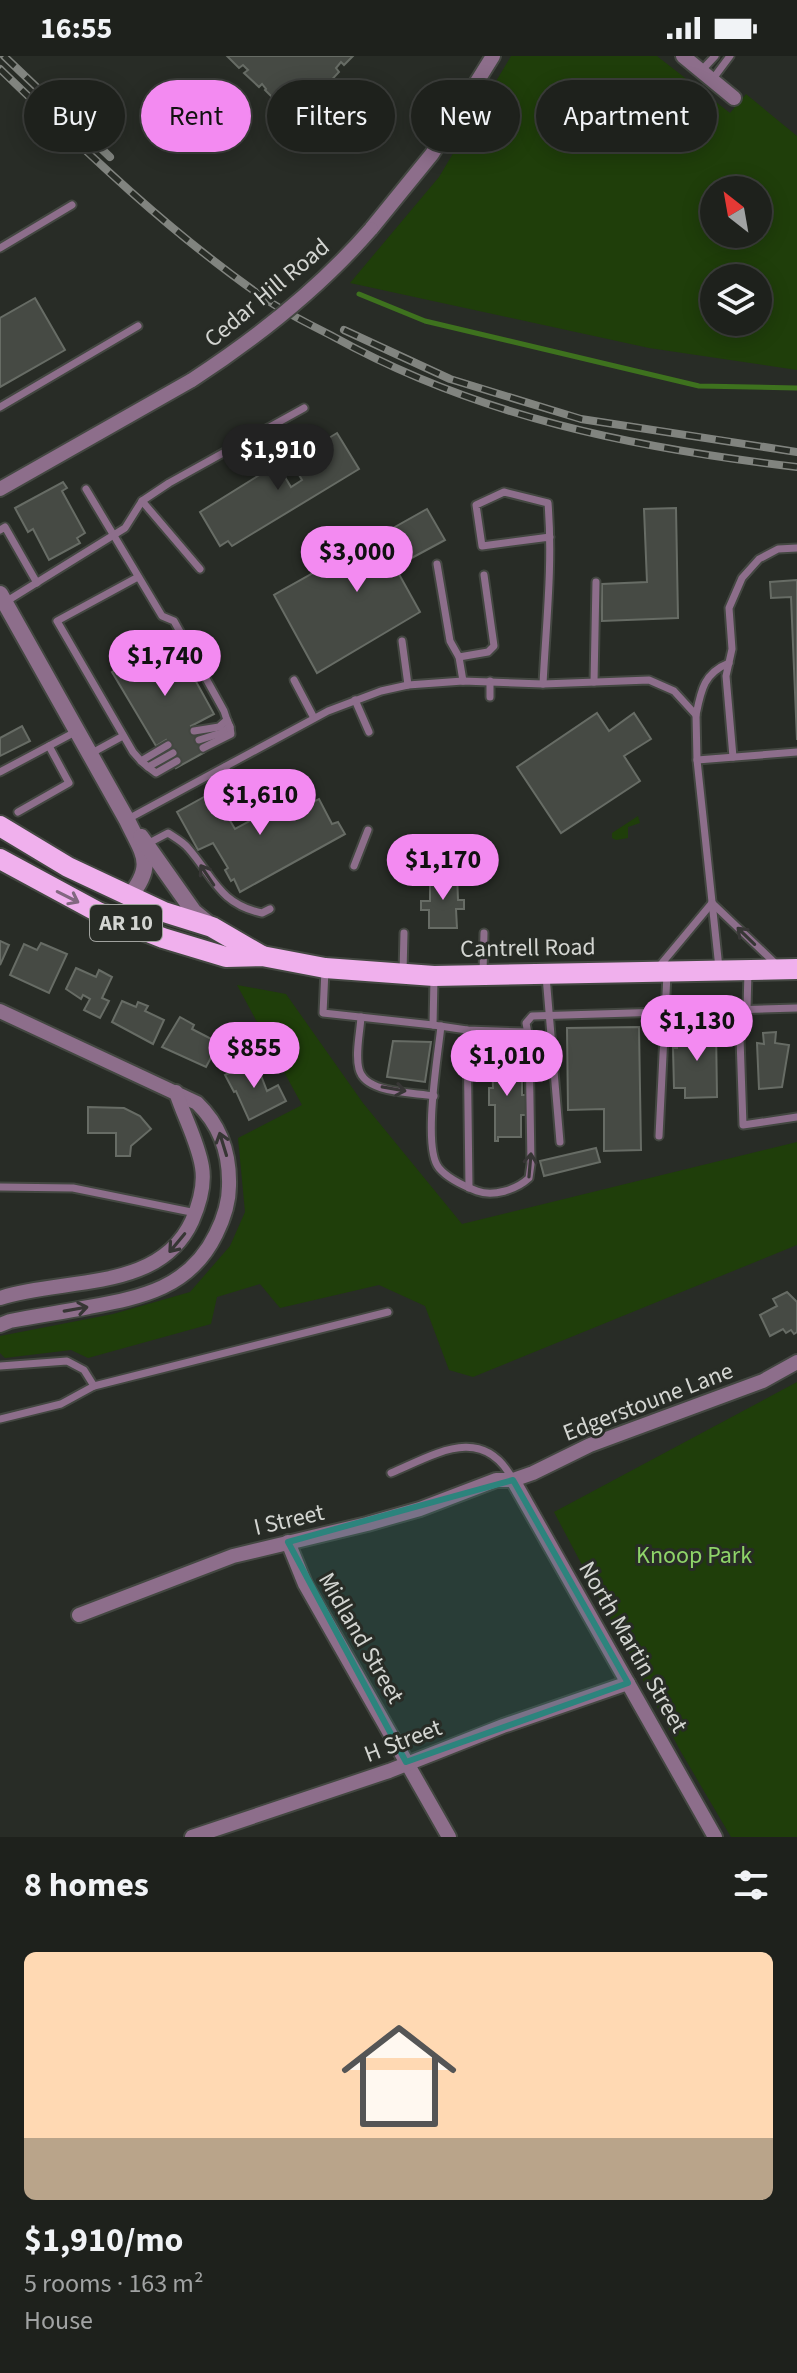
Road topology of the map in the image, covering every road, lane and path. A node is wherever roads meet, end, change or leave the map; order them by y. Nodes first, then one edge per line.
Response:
1 (493, 56) edge
2 (683, 56) edge
3 (715, 56) edge
4 (730, 56) edge
5 (706, 76) junction
6 (734, 98) dead end
7 (72, 205) dead end
8 (0, 248) edge
9 (138, 326) dead end
10 (0, 407) edge
11 (304, 408) dead end
12 (0, 489) edge
13 (86, 489) dead end
14 (142, 501) junction
15 (0, 530) edge
16 (113, 537) junction
17 (550, 537) junction
18 (797, 548) edge
19 (437, 564) dead end
20 (200, 569) dead end
21 (484, 575) dead end
22 (138, 577) junction
23 (596, 582) dead end
24 (37, 583) junction
25 (2, 598) edge
26 (402, 641) dead end
27 (459, 657) junction
28 (729, 663) junction
29 (294, 680) dead end
30 (463, 681) junction
31 (490, 681) junction
32 (594, 682) junction
33 (543, 684) junction
34 (408, 685) junction
35 (490, 697) dead end
36 (355, 700) junction
37 (696, 715) junction
38 (314, 718) junction
39 (229, 724) junction
40 (77, 731) junction
41 (194, 731) dead end
42 (369, 732) dead end
43 (123, 736) junction
44 (201, 744) dead end
45 (49, 746) junction
46 (797, 752) edge
47 (90, 754) junction
48 (733, 757) junction
49 (697, 760) junction
50 (141, 761) junction
51 (225, 767) junction
52 (0, 772) edge
53 (265, 789) dead end
54 (18, 812) dead end
55 (127, 820) junction
56 (0, 826) edge
57 (368, 830) dead end
58 (147, 844) junction
59 (0, 859) edge
60 (354, 866) dead end
61 (129, 897) junction
62 (712, 903) junction
63 (270, 909) dead end
64 (212, 927) junction
65 (404, 933) dead end
66 (484, 933) dead end
67 (262, 956) junction
68 (325, 968) junction
69 (748, 969) junction
70 (789, 969) edge
71 (719, 970) junction
72 (661, 972) junction
73 (403, 974) junction
74 (546, 974) junction
75 (483, 975) junction
76 (434, 976) junction
77 (797, 1008) edge
78 (743, 1009) junction
79 (0, 1011) edge
80 (664, 1012) junction
81 (551, 1015) junction
82 (361, 1017) junction
83 (437, 1025) junction
84 (467, 1030) junction
85 (526, 1032) junction
86 (176, 1092) junction
87 (434, 1096) junction
88 (797, 1117) edge
89 (659, 1136) dead end
90 (560, 1142) dead end
91 (0, 1187) edge
92 (469, 1188) junction
93 (196, 1213) junction
94 (0, 1298) edge
95 (388, 1312) dead end
96 (0, 1325) edge
97 (797, 1362) edge
98 (0, 1366) edge
99 (94, 1386) junction
100 (0, 1419) edge
101 (391, 1473) dead end
102 (513, 1480) junction
103 (288, 1542) junction
104 (79, 1615) dead end
105 (628, 1683) junction
106 (406, 1762) junction
107 (192, 1837) edge
108 (449, 1837) edge
109 (715, 1837) edge

1 - 12 street, Cedar Hill Road, bridge
2 - 5 street
3 - 5 lane
4 - 5 lane
5 - 6 street
7 - 8 lane
9 - 10 lane
11 - 14 lane
13 - 16 lane
14 - 16 lane
14 - 20 lane
15 - 24 lane
16 - 22 lane
16 - 24 lane
17 - 17 lane
17 - 33 lane
18 - 28 lane
19 - 27 lane
21 - 27 lane
22 - 39 lane
22 - 43 lane
23 - 32 lane
24 - 25 lane
25 - 40 street
26 - 34 lane
27 - 30 lane
28 - 37 lane
28 - 48 lane
29 - 38 lane
30 - 31 lane
30 - 34 lane
31 - 33 lane
31 - 35 lane
32 - 33 lane
32 - 37 lane
34 - 36 lane
36 - 38 lane
36 - 42 lane
37 - 49 lane
38 - 51 lane
39 - 41 lane
39 - 44 lane
40 - 45 lane
40 - 47 street
43 - 47 lane
43 - 50 lane
45 - 52 lane
45 - 54 lane
46 - 48 lane
47 - 55 street
48 - 49 lane
49 - 62 lane
50 - 50 lane
51 - 53 lane
51 - 55 lane
55 - 58 street
55 - 61 street
56 - 61 main road, Cantrell Road / AR 10
57 - 60 lane
63 -> 58 lane
58 - 64 street
59 -> 67 main road, Cantrell Road / AR 10
61 - 64 main road, Cantrell Road / AR 10
70 -> 62 lane
62 - 71 lane
62 - 72 lane
64 - 67 main road, Cantrell Road / AR 10
65 - 73 lane
66 - 75 lane
67 - 68 main road, Cantrell Road / AR 10
68 - 73 main road, Cantrell Road / AR 10
68 - 82 lane
69 - 70 main road, Cantrell Road / AR 10
69 - 71 main road, Cantrell Road / AR 10
69 - 78 lane
71 - 72 main road, Cantrell Road / AR 10
72 - 74 main road, Cantrell Road / AR 10
72 - 80 lane
73 - 76 main road, Cantrell Road / AR 10
74 - 75 main road, Cantrell Road / AR 10
74 - 81 lane
75 - 76 main road, Cantrell Road / AR 10
76 - 83 lane
77 - 78 lane
78 - 80 lane
78 - 88 lane
79 - 86 street
80 - 81 lane
80 - 89 lane
81 - 85 lane
81 - 90 lane
82 - 83 lane
82 -> 87 lane
83 - 84 lane
83 - 87 lane
84 - 85 lane
84 - 92 lane
92 -> 85 lane
86 - 93 street
96 -> 86 street
87 - 92 lane
91 - 93 lane
93 -> 94 street
95 - 99 lane
97 - 102 street, Edgerstoune Lane
98 - 99 lane
99 - 100 lane
101 - 102 lane
102 - 103 street, I Street
102 - 105 street, North Martin Street
103 - 104 street, I Street
103 - 106 street, Midland Street
105 - 106 street, H Street
105 - 109 street, North Martin Street
106 - 107 street, H Street
106 - 108 street, Midland Street

